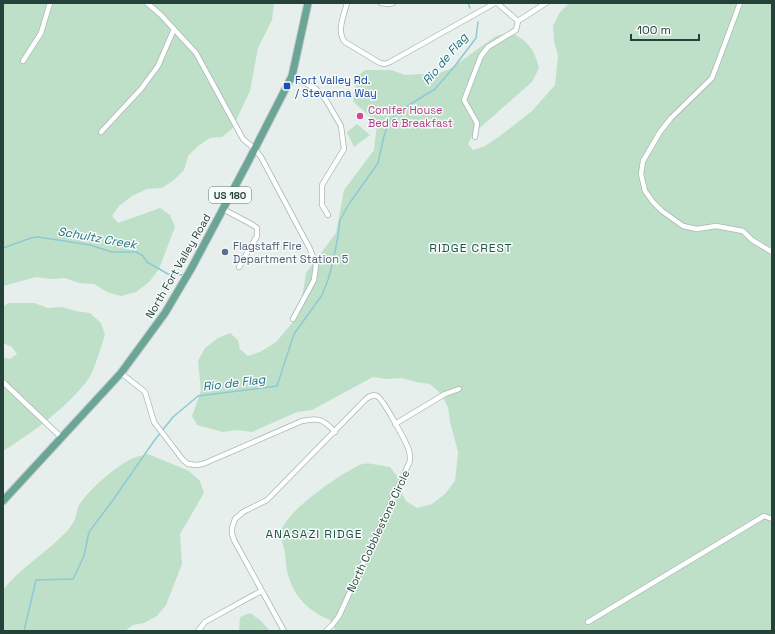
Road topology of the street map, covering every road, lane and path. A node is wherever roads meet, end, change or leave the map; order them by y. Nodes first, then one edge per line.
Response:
1 (50, 3) edge
2 (147, 3) edge
3 (308, 3) edge
4 (347, 3) edge
5 (381, 3) edge
6 (393, 3) edge
7 (496, 3) edge
8 (546, 3) edge
9 (740, 3) edge
10 (518, 21) junction
11 (174, 29) junction
12 (22, 61) dead end
13 (292, 76) junction
14 (101, 132) dead end
15 (475, 137) dead end
16 (255, 149) junction
17 (223, 209) junction
18 (328, 215) dead end
19 (772, 252) edge
20 (239, 267) dead end
21 (293, 319) dead end
22 (121, 373) junction
23 (3, 382) edge
24 (459, 390) dead end
25 (395, 424) junction
26 (334, 432) junction
27 (62, 438) junction
28 (3, 501) edge
29 (772, 519) edge
30 (262, 591) junction
31 (588, 622) dead end
32 (198, 631) edge
33 (284, 631) edge
34 (326, 631) edge

1 - 12 street
2 - 11 street
3 - 13 main road, North Fort Valley Road / US 180
4 - 7 street
5 - 6 street
7 - 10 street
8 - 10 street
9 - 19 street
10 - 15 street
11 - 14 street
11 - 16 street
13 - 16 main road, North Fort Valley Road / US 180
13 - 18 street
16 - 17 main road, North Fort Valley Road / US 180
16 - 21 street
17 - 20 street
17 - 22 main road, North Fort Valley Road / US 180
22 - 26 street
22 - 27 main road, North Fort Valley Road / US 180
23 - 27 street
24 - 25 street
25 - 26 street, North Cobblestone Circle
25 - 34 street, North Cobblestone Circle
26 - 30 street, North Cobblestone Circle
27 - 28 main road, North Fort Valley Road / US 180
29 - 31 street
30 - 32 street
30 - 33 street, North Cobblestone Circle

